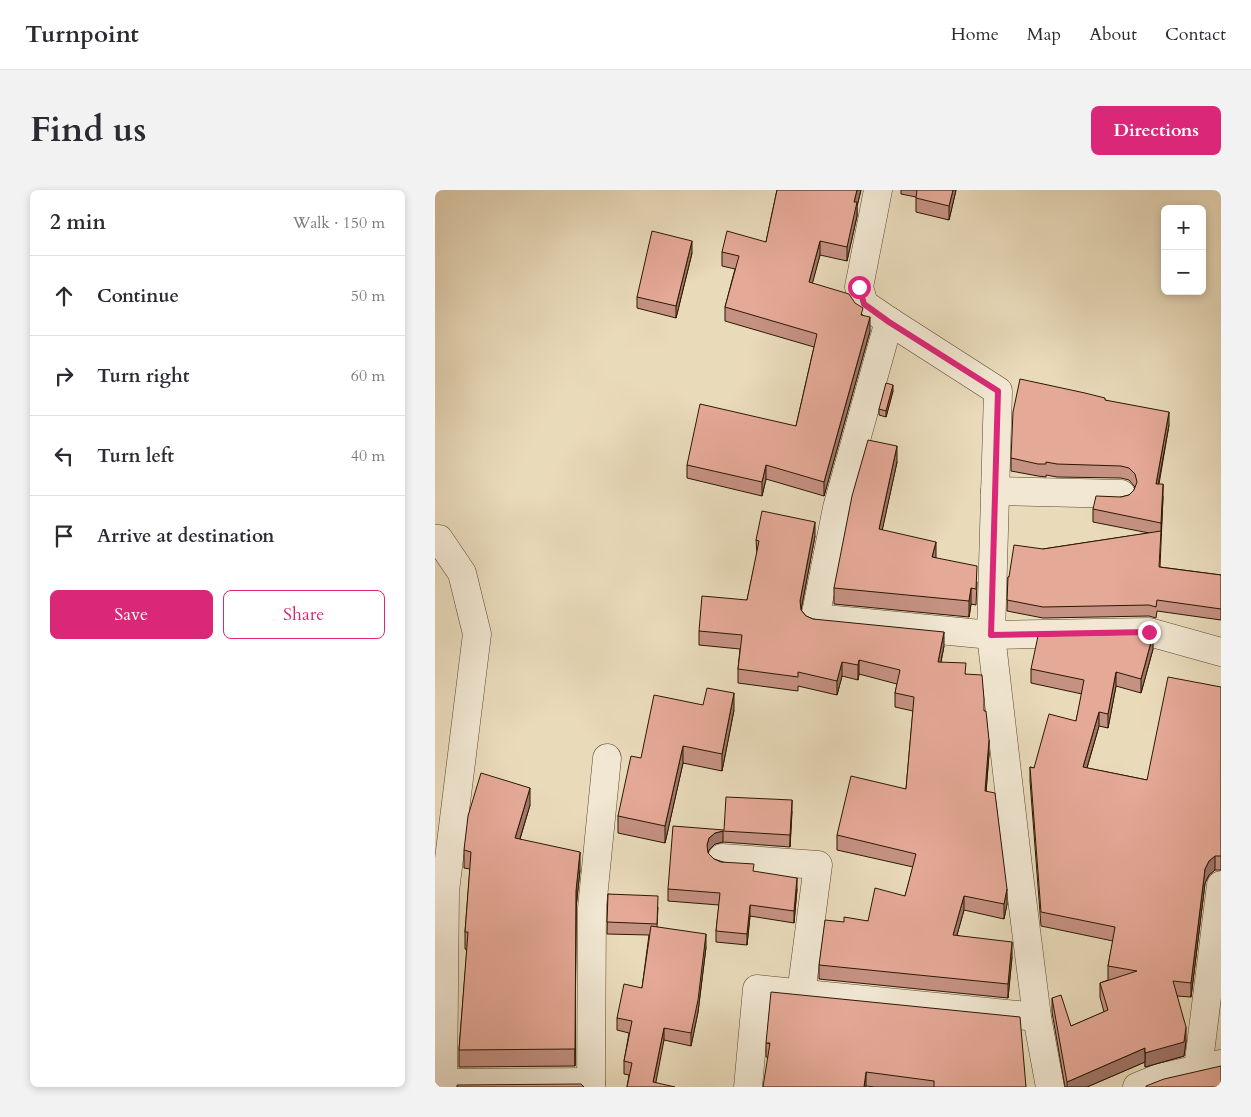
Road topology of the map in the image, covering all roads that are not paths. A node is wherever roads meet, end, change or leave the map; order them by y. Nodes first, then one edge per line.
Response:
1 (878, 190) edge
2 (889, 322) junction
3 (995, 491) junction
4 (1121, 494) dead end
5 (435, 539) edge
6 (991, 635) junction
7 (1221, 652) edge
8 (607, 758) dead end
9 (722, 858) dead end
10 (1221, 888) edge
11 (801, 994) junction
12 (1037, 1017) junction
13 (1210, 1066) edge
14 (440, 1084) edge
15 (591, 1085) edge
16 (748, 1087) edge
17 (1050, 1087) edge
18 (1137, 1087) edge

1 - 2 street
2 - 3 street
2 - 6 street
3 - 4 street
3 - 6 street
5 - 14 street
6 - 7 street
6 - 12 street
8 - 15 street
9 - 11 street
10 - 13 street
11 - 12 street
11 - 16 street
12 - 17 street
13 - 18 street
14 - 15 street

